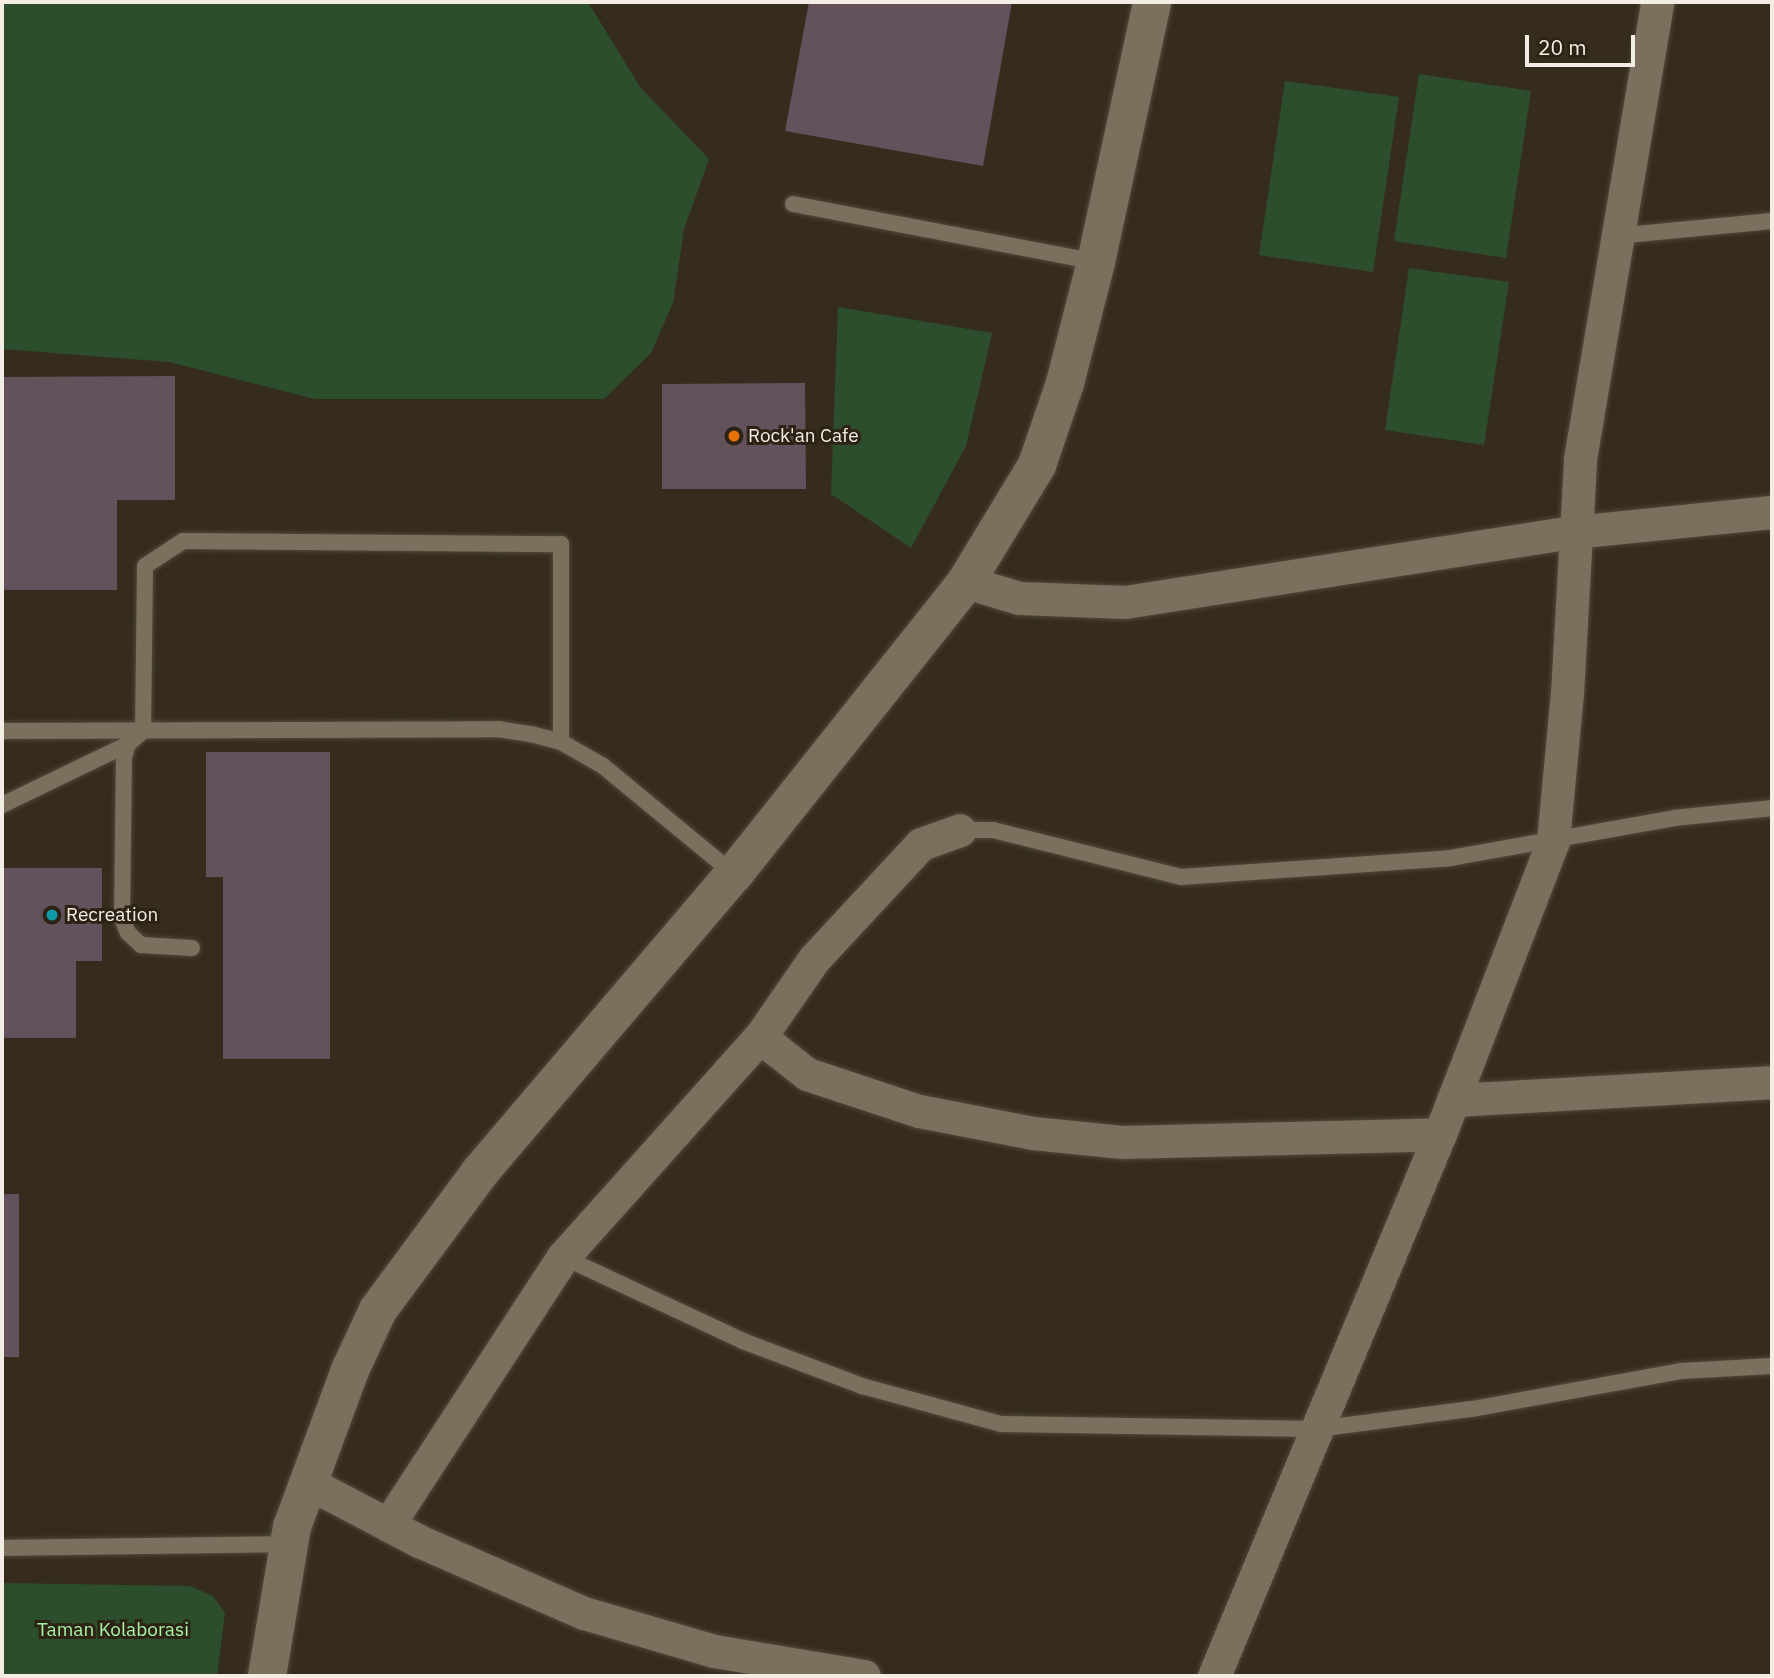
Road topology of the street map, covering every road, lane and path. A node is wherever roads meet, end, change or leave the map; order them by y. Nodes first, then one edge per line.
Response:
1 (1152, 2) edge
2 (1657, 2) edge
3 (793, 204) dead end
4 (1772, 221) edge
5 (1616, 236) junction
6 (1096, 262) junction
7 (1772, 512) edge
8 (1574, 532) junction
9 (966, 582) junction
10 (2, 731) edge
11 (143, 731) junction
12 (561, 742) junction
13 (128, 744) junction
14 (2, 806) edge
15 (1772, 808) edge
16 (960, 830) joint
17 (1553, 841) junction
18 (734, 874) junction
19 (192, 948) dead end
20 (760, 1037) junction
21 (1772, 1082) edge
22 (1453, 1100) junction
23 (1440, 1134) junction
24 (563, 1257) junction
25 (1772, 1366) edge
26 (1317, 1429) junction
27 (307, 1482) junction
28 (388, 1525) junction
29 (289, 1544) junction
30 (2, 1548) edge
31 (267, 1676) edge
32 (864, 1676) edge
33 (1214, 1676) edge

1 - 6 street
2 - 5 street
3 - 6 lane
4 - 5 lane
5 - 8 street
6 - 9 street
7 - 8 street
8 - 9 street
8 - 17 street
9 - 18 street
10 - 11 lane
11 - 12 lane
11 - 12 lane
11 - 13 lane
12 - 18 lane
13 - 14 lane
13 - 19 lane
15 - 17 lane
16 - 17 lane
16 - 20 street
17 - 22 street
18 - 27 street
20 - 23 street
20 - 24 street
21 - 22 street
22 - 23 street
23 - 26 street
24 - 26 lane
24 - 28 street
25 - 26 lane
26 - 33 street
27 - 28 street
27 - 29 street
28 - 32 street
29 - 30 lane
29 - 31 street

